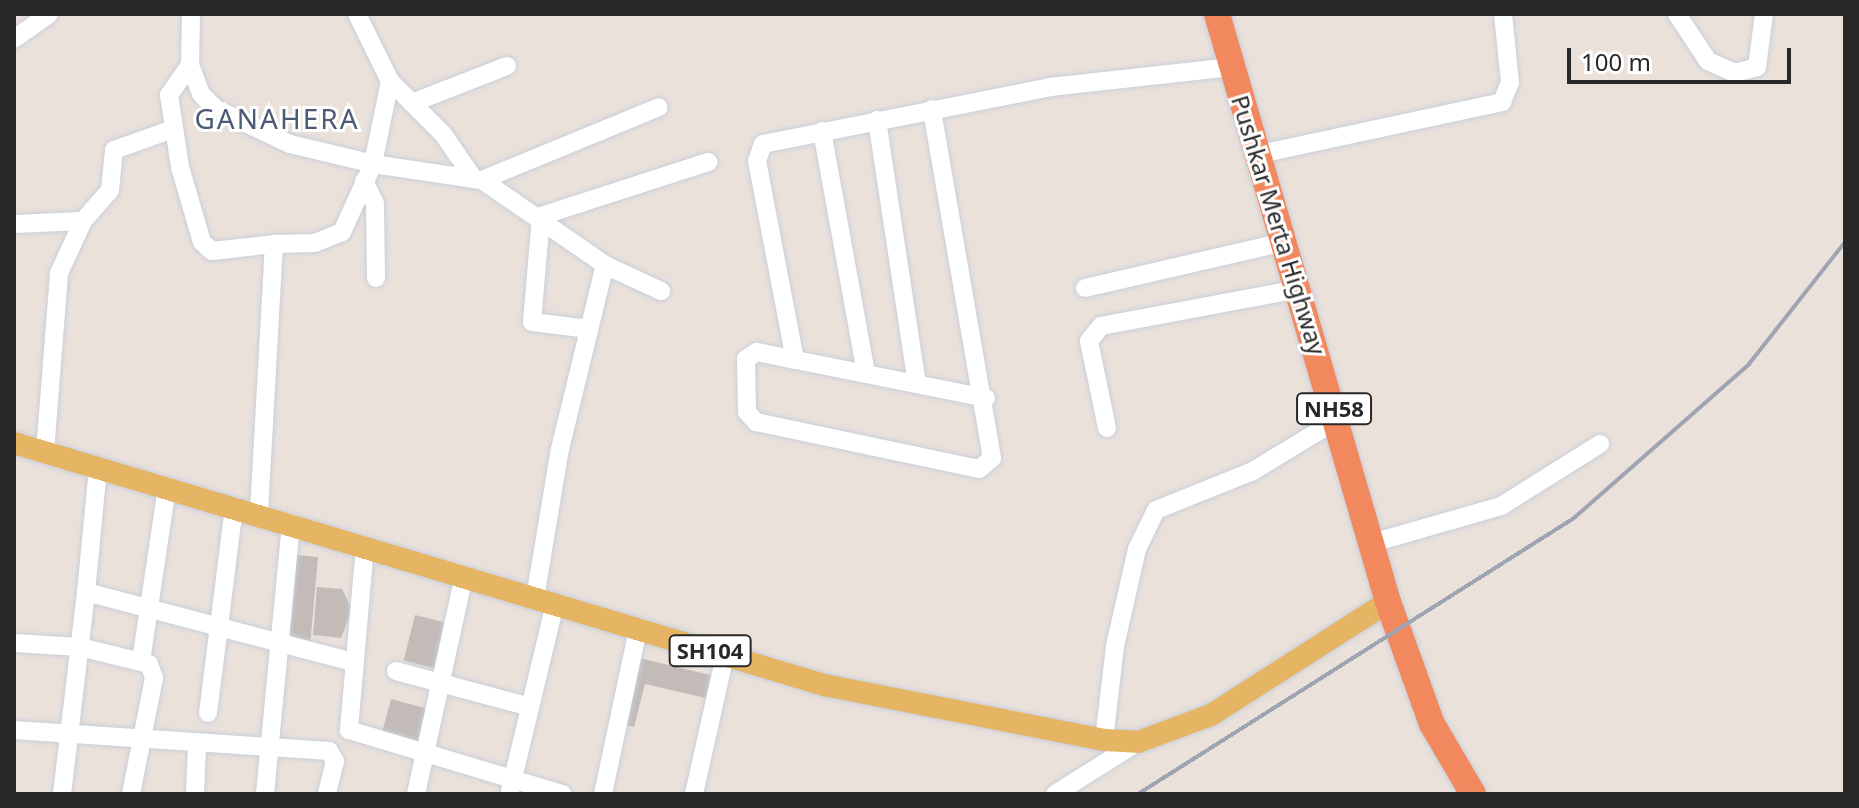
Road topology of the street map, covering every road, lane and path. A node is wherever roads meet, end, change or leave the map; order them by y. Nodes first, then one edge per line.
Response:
1 (49, 14) edge
2 (191, 14) edge
3 (357, 14) edge
4 (1217, 14) edge
5 (1503, 14) edge
6 (1677, 14) edge
7 (1764, 14) edge
8 (14, 39) edge
9 (190, 65) junction
10 (507, 66) dead end
11 (1232, 67) junction
12 (390, 81) junction
13 (412, 103) junction
14 (659, 107) dead end
15 (932, 109) junction
16 (877, 120) junction
17 (173, 129) junction
18 (822, 131) junction
19 (1260, 154) junction
20 (708, 162) dead end
21 (368, 172) junction
22 (478, 180) junction
23 (541, 216) junction
24 (83, 221) junction
25 (14, 224) edge
26 (1285, 242) junction
27 (274, 244) junction
28 (605, 265) junction
29 (376, 278) dead end
30 (1085, 288) dead end
31 (1299, 289) junction
32 (661, 291) dead end
33 (589, 329) junction
34 (795, 360) junction
35 (866, 374) junction
36 (917, 384) junction
37 (986, 398) junction
38 (1337, 420) junction
39 (1107, 428) dead end
40 (14, 443) edge
41 (1600, 444) dead end
42 (45, 452) junction
43 (98, 468) junction
44 (167, 488) junction
45 (234, 508) junction
46 (259, 516) junction
47 (291, 523) junction
48 (1372, 543) junction
49 (365, 546) junction
50 (464, 576) junction
51 (86, 592) junction
52 (545, 600) junction
53 (1388, 602) junction
54 (151, 607) junction
55 (220, 623) junction
56 (638, 629) junction
57 (14, 643) edge
58 (280, 645) junction
59 (80, 647) junction
60 (725, 655) junction
61 (141, 661) junction
62 (352, 662) junction
63 (396, 671) dead end
64 (441, 681) junction
65 (530, 707) junction
66 (208, 713) dead end
67 (14, 730) edge
68 (71, 733) junction
69 (1104, 740) junction
70 (139, 742) junction
71 (1138, 742) junction
72 (197, 746) junction
73 (273, 746) junction
74 (424, 758) junction
75 (1452, 765) junction
76 (511, 788) edge
77 (62, 794) edge
78 (131, 794) edge
79 (195, 794) edge
80 (265, 794) edge
81 (327, 794) edge
82 (416, 794) edge
83 (563, 794) edge
84 (603, 794) edge
85 (694, 794) edge
86 (1055, 794) edge
87 (1460, 794) edge
88 (1473, 794) edge

1 - 8 street
2 - 9 street
3 - 12 street
4 - 11 highway, Pushkar Merta Highway / NH58
5 - 19 street
6 - 7 street
9 - 17 street
9 - 21 street
10 - 13 street
11 - 15 street
11 - 19 highway, Pushkar Merta Highway / NH58
12 - 13 street
12 - 21 street
13 - 22 street
14 - 22 street
15 - 16 street
15 - 37 street
16 - 18 street
16 - 36 street
17 - 24 street
17 - 27 street
18 - 34 street
18 - 35 street
19 - 26 highway, Pushkar Merta Highway / NH58
20 - 23 street
21 - 22 street
21 - 27 street
21 - 29 street
22 - 23 street
23 - 28 street
23 - 33 street
24 - 25 street
24 - 42 street
26 - 30 street
26 - 31 highway, Pushkar Merta Highway / NH58
27 - 46 street
28 - 32 street
28 - 33 street
31 - 38 highway, Pushkar Merta Highway / NH58
31 - 39 street
33 - 52 street
34 - 35 street
34 - 37 street
35 - 36 street
36 - 37 street
38 - 48 highway, Pushkar Merta Highway / NH58
38 - 69 street
40 - 42 main road, SH104
41 - 48 street
42 - 43 main road, SH104
43 - 44 main road, SH104
43 - 51 street
44 - 45 main road, SH104
44 - 54 street
45 - 46 main road, SH104
45 - 55 street
46 - 47 main road, SH104
47 - 49 main road, SH104
47 - 58 street
48 - 53 highway, Pushkar Merta Highway / NH58
49 - 50 main road, SH104
49 - 62 street
50 - 52 main road, SH104
50 - 64 street
51 - 54 street
51 - 59 street
52 - 56 main road, SH104
52 - 65 street
53 - 71 main road, SH104
53 - 75 highway, Pushkar Merta Highway / NH58
54 - 55 street
54 - 61 street
55 - 58 street
55 - 66 street
56 - 60 main road, SH104
56 - 84 street
57 - 59 street
58 - 62 street
58 - 73 street
59 - 61 street
59 - 68 street
60 - 69 main road, SH104
60 - 85 street
61 - 70 street
62 - 74 street
63 - 64 street
64 - 65 street
64 - 74 street
65 - 76 street
67 - 68 street
68 - 70 street
68 - 77 street
69 - 71 main road, SH104
70 - 72 street
70 - 78 street
71 - 86 street
72 - 73 street
72 - 79 street
73 - 80 street
73 - 81 street
74 - 76 street
74 - 82 street
75 - 87 street
75 - 88 highway, Pushkar Merta Highway / NH58
76 - 83 street

